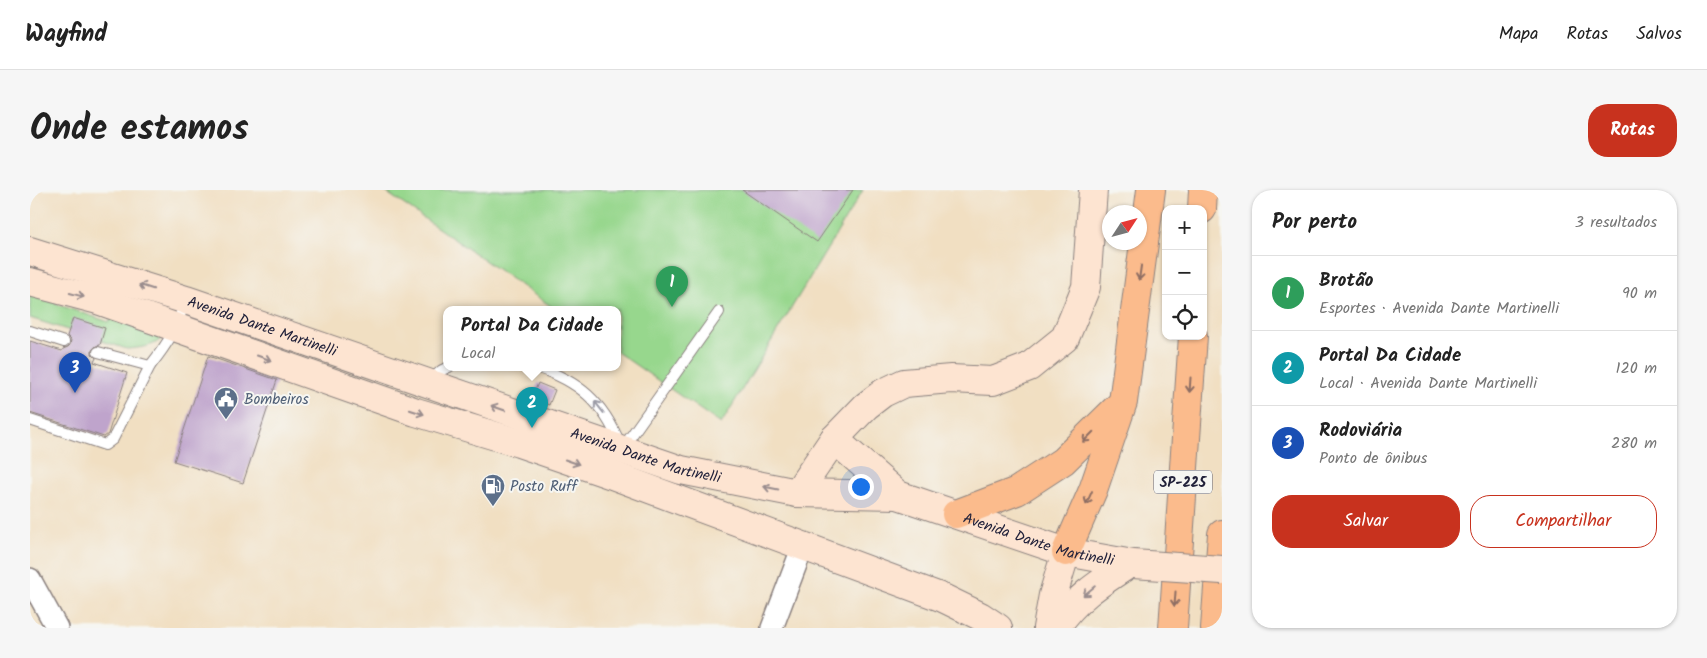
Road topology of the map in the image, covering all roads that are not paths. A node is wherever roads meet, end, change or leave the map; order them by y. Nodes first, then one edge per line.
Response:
1 (1093, 190) edge
2 (1151, 190) edge
3 (1203, 190) edge
4 (1202, 205) edge
5 (30, 251) edge
6 (30, 282) edge
7 (186, 300) junction
8 (719, 312) dead end
9 (246, 321) junction
10 (177, 327) junction
11 (30, 331) edge
12 (1193, 340) edge
13 (64, 342) dead end
14 (237, 349) junction
15 (98, 352) dead end
16 (150, 366) junction
17 (443, 370) edge
18 (546, 371) edge
19 (426, 384) junction
20 (1123, 402) junction
21 (30, 420) edge
22 (834, 438) junction
23 (617, 462) junction
24 (797, 493) junction
25 (898, 495) junction
26 (956, 514) junction
27 (1222, 534) edge
28 (803, 546) junction
29 (1066, 552) junction
30 (1131, 564) junction
31 (1222, 570) edge
32 (30, 579) edge
33 (57, 628) edge
34 (772, 628) edge
35 (998, 628) edge
36 (1047, 628) edge
37 (1056, 628) edge
38 (1173, 628) edge
39 (1215, 628) edge

1 - 22 main road
2 -> 20 highway
3 - 4 highway
7 -> 5 main road, Avenida Dante Martinelli
6 -> 10 main road, Avenida Dante Martinelli
7 - 9 main road, Avenida Dante Martinelli
7 - 10 lane
8 - 23 lane
9 - 14 main road
9 - 19 main road, Avenida Dante Martinelli
10 - 14 main road, Avenida Dante Martinelli
10 - 16 lane
11 - 13 lane
12 -> 38 highway, SP-225
14 -> 23 main road, Avenida Dante Martinelli
15 - 16 lane
16 - 21 lane
17 - 19 lane
23 -> 18 lane
23 -> 19 main road, Avenida Dante Martinelli
20 -> 26 highway
20 -> 29 highway
22 - 24 main road
22 - 25 main road
24 -> 23 main road, Avenida Dante Martinelli
23 - 28 main road, Avenida Dante Martinelli
24 - 25 main road, Avenida Dante Martinelli
25 - 26 main road, Avenida Dante Martinelli
26 - 29 main road, Avenida Dante Martinelli
27 - 39 highway
28 - 34 street
28 - 35 main road, Avenida Dante Martinelli
29 - 30 main road, Avenida Dante Martinelli
29 - 36 main road
30 - 31 main road, Avenida Dante Martinelli, bridge
30 -> 37 main road
32 - 33 street

